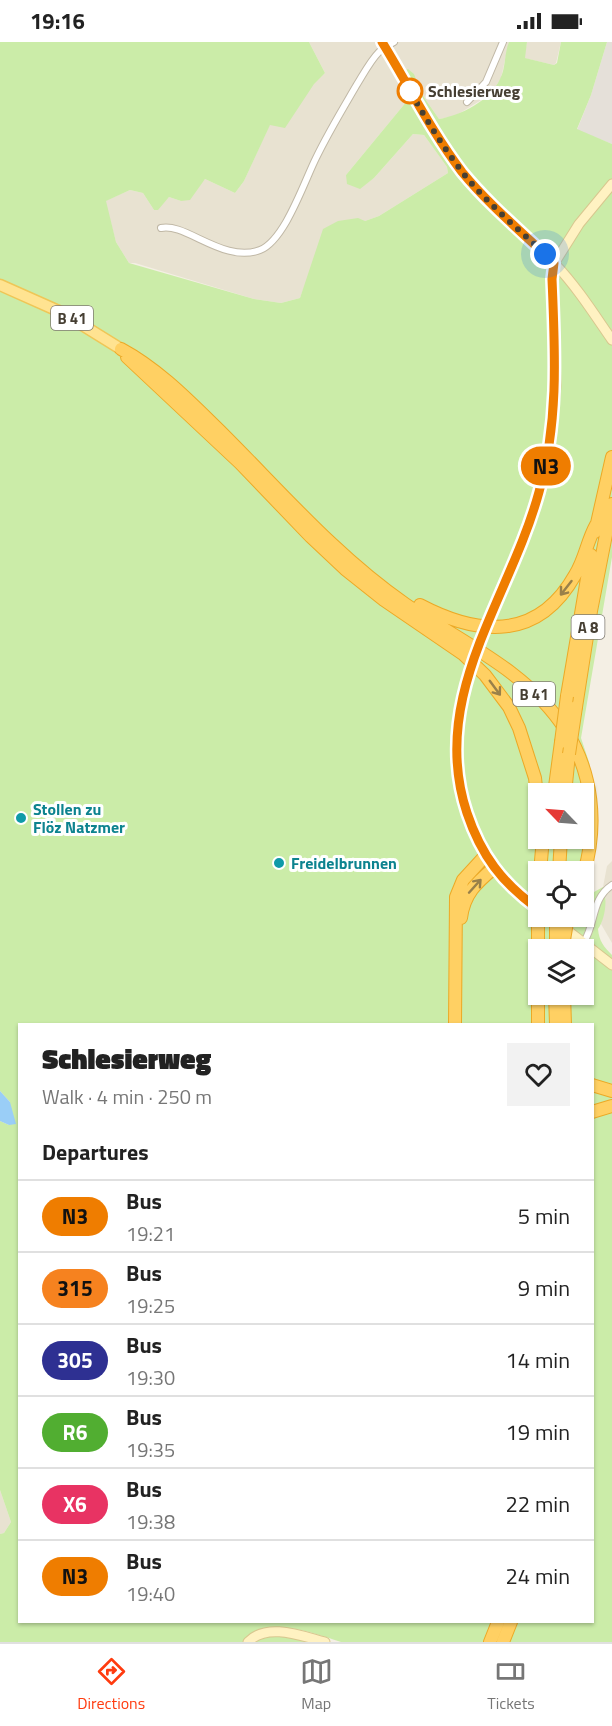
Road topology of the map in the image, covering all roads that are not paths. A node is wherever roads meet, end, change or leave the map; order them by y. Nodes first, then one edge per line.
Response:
1 (503, 42) edge
2 (387, 44) edge
3 (467, 102) dead end
4 (612, 184) edge
5 (161, 228) dead end
6 (554, 263) junction
7 (0, 285) edge
8 (612, 340) edge
9 (121, 349) junction
10 (612, 457) edge
11 (612, 504) edge
12 (596, 525) junction
13 (374, 580) junction
14 (536, 783) edge
15 (554, 783) edge
16 (566, 783) edge
17 (485, 856) junction
18 (587, 861) edge
19 (494, 868) junction
20 (612, 885) edge
21 (528, 902) edge
22 (563, 927) edge
23 (580, 939) edge
24 (586, 939) edge
25 (594, 950) edge
26 (612, 965) edge
27 (542, 1005) edge
28 (545, 1005) edge
29 (558, 1005) edge
30 (564, 1005) edge
31 (455, 1023) edge
32 (460, 1023) edge
33 (538, 1023) edge
34 (546, 1023) edge
35 (563, 1023) edge
36 (563, 1023) edge
37 (612, 1106) edge
38 (594, 1111) edge
39 (498, 1623) edge
40 (511, 1623) edge
41 (248, 1642) edge
42 (325, 1642) edge
43 (490, 1642) edge
44 (503, 1642) edge

1 - 3 street
2 - 5 street
2 - 6 street
4 - 6 street
6 - 8 street
6 - 17 street, bridge
7 - 9 main road, B 41
9 - 13 highway, B 41
9 -> 14 highway, B 41
10 - 12 highway, A 8
11 - 16 highway, A 8, bridge
12 -> 13 highway
12 - 15 highway, A 8, bridge
13 - 18 highway, B 41
17 - 19 street
17 - 31 highway
19 - 21 street
32 -> 19 highway
20 - 24 street
22 - 23 street
25 - 26 street
27 - 33 highway
28 - 34 highway
29 - 35 highway
30 - 36 highway
37 - 38 highway
39 - 43 highway
40 - 44 highway
41 - 42 street

